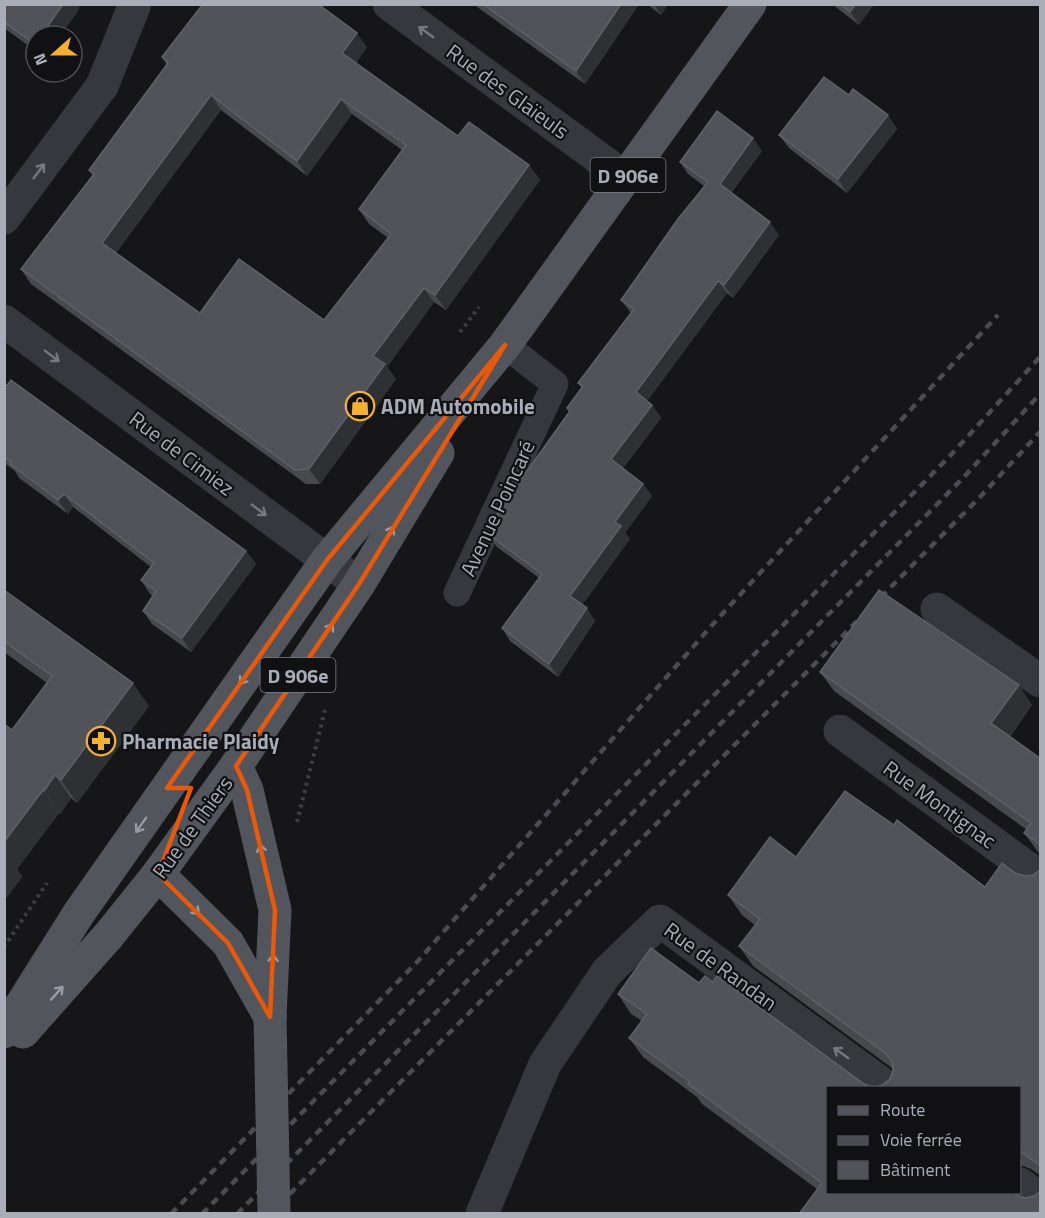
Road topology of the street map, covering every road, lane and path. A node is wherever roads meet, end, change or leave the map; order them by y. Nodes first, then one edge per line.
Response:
1 (135, 4) edge
2 (389, 4) edge
3 (750, 4) edge
4 (626, 178) junction
5 (4, 218) edge
6 (4, 321) edge
7 (505, 345) junction
8 (327, 560) junction
9 (359, 585) junction
10 (457, 593) dead end
11 (937, 609) dead end
12 (1041, 681) edge
13 (325, 710) dead end
14 (840, 731) dead end
15 (236, 766) junction
16 (179, 788) junction
17 (294, 832) dead end
18 (158, 874) junction
19 (1041, 877) edge
20 (270, 1017) junction
21 (4, 1032) edge
22 (4, 1053) edge
23 (885, 1086) edge
24 (1021, 1185) edge
25 (1041, 1199) edge
26 (274, 1214) edge
27 (482, 1214) edge

5 -> 1 street
4 -> 2 street, Rue des Glaïeuls
3 - 4 main road, D 906e
4 - 7 main road, D 906e
6 -> 8 street, Rue de Cimiez
7 - 8 main road, D 906e
9 -> 7 main road, D 906e
7 - 10 lane, Avenue Poincaré
8 - 9 street, Rue de Cimiez
8 -> 16 main road, D 906e
15 -> 9 main road, Rue de Thiers / D 906e
11 - 12 street
13 - 17 path
14 - 19 street, Rue Montignac
15 - 16 main road
15 - 18 main road, Rue de Thiers
20 -> 15 main road
16 - 18 main road, D 906e
16 -> 21 main road, Rue de Thiers
18 -> 20 main road
22 -> 18 main road, Rue de Thiers
20 - 26 main road, bridge
23 -> 27 street, Rue de Randan
24 - 25 street

